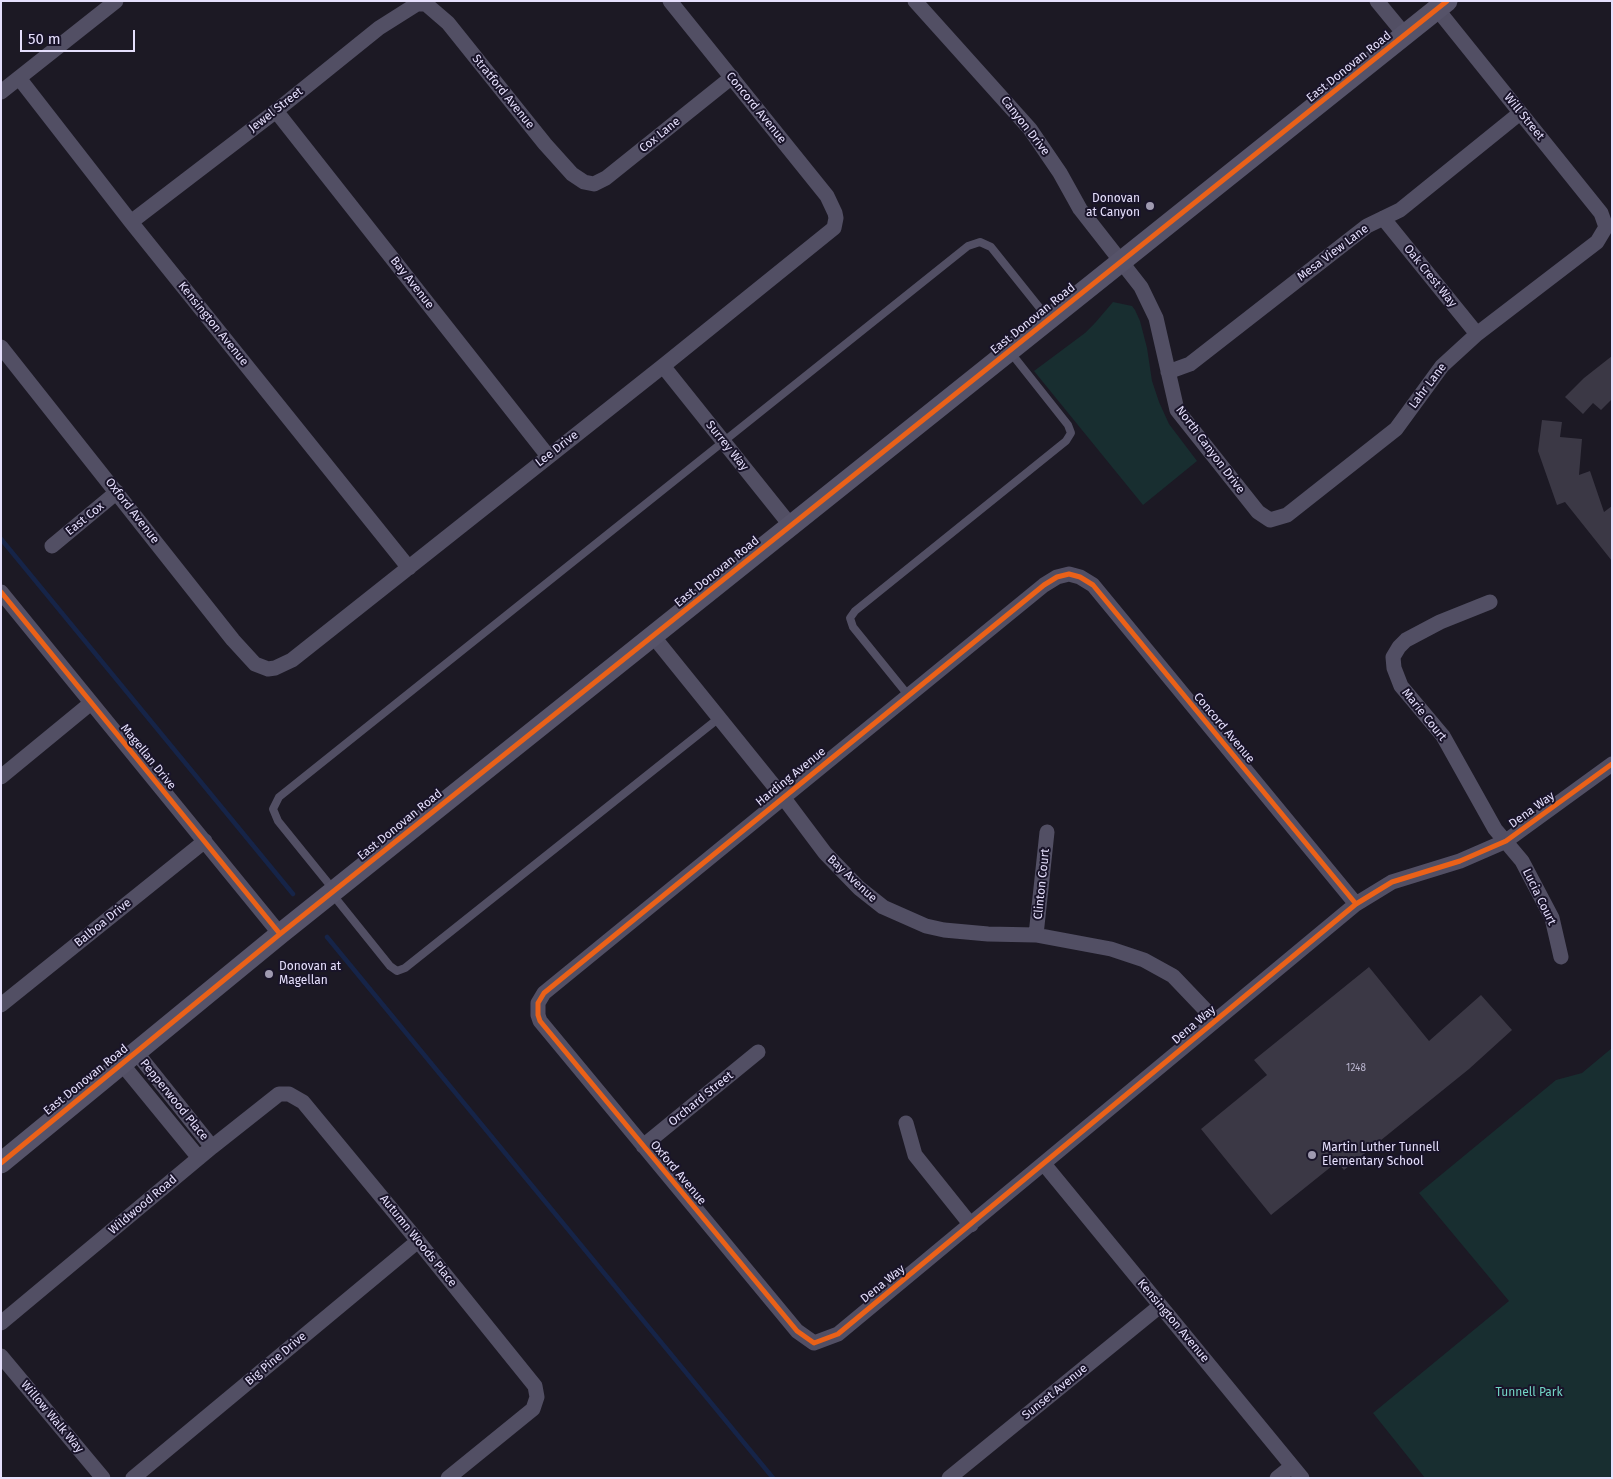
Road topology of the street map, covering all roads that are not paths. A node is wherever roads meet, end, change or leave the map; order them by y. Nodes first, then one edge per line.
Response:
1 (116, 1) edge
2 (670, 1) edge
3 (916, 1) edge
4 (1377, 1) edge
5 (422, 3) joint
6 (1442, 5) edge
7 (1405, 35) junction
8 (732, 77) junction
9 (19, 78) junction
10 (1, 92) edge
11 (276, 110) junction
12 (1520, 113) junction
13 (584, 182) joint
14 (836, 218) joint
15 (1383, 218) junction
16 (131, 222) junction
17 (1606, 227) joint
18 (1120, 262) junction
19 (1049, 320) junction
20 (1477, 334) junction
21 (1, 347) edge
22 (1009, 351) junction
23 (663, 366) junction
24 (1168, 372) junction
25 (724, 441) junction
26 (548, 456) junction
27 (118, 492) junction
28 (1270, 520) joint
29 (791, 526) junction
30 (52, 546) dead end
31 (409, 568) junction
32 (1069, 574) joint
33 (1, 592) edge
34 (1490, 602) dead end
35 (653, 636) junction
36 (268, 669) joint
37 (908, 695) junction
38 (91, 703) junction
39 (719, 718) junction
40 (1611, 767) edge
41 (1, 777) edge
42 (783, 797) junction
43 (1047, 832) dead end
44 (205, 841) junction
45 (1506, 841) junction
46 (333, 892) junction
47 (1356, 904) junction
48 (280, 934) junction
49 (1036, 936) junction
50 (1561, 957) dead end
51 (1, 1005) edge
52 (537, 1008) joint
53 (1215, 1020) junction
54 (758, 1052) dead end
55 (129, 1058) junction
56 (289, 1094) joint
57 (906, 1122) dead end
58 (643, 1146) junction
59 (212, 1147) junction
60 (3, 1158) edge
61 (199, 1158) junction
62 (1044, 1164) junction
63 (971, 1225) junction
64 (418, 1241) junction
65 (1160, 1306) junction
66 (1, 1323) edge
67 (814, 1343) joint
68 (1, 1356) edge
69 (1292, 1466) junction
70 (103, 1478) edge
71 (133, 1478) edge
72 (448, 1478) edge
73 (949, 1478) edge
74 (1277, 1478) edge
75 (1302, 1478) edge

1 - 9 street
2 - 8 street, Concord Avenue
3 - 18 street, Canyon Drive
4 - 7 street
5 - 11 street, Jewel Street
5 - 13 street, Stratford Avenue
6 - 7 street, East Donovan Road
6 - 12 street, Will Street
7 - 18 street, East Donovan Road
8 - 13 street, Cox Lane
8 - 14 street, Concord Avenue
9 - 10 street
9 - 16 street, Kensington Avenue
11 - 16 street, Jewel Street
11 - 26 street, Bay Avenue
12 - 15 street, Mesa View Lane
12 - 17 street, Will Street
14 - 23 street, Lee Drive
15 - 20 street, Oak Crest Way
15 - 24 street, Mesa View Lane
16 - 31 street, Kensington Avenue
17 - 20 street, Lahr Lane
18 - 19 street, East Donovan Road
18 - 24 street, North Canyon Drive
19 - 22 street, East Donovan Road
19 - 25 lane
20 - 28 street, Lahr Lane
21 - 27 street, Oxford Avenue
22 - 29 street, East Donovan Road
22 - 37 lane
23 - 25 street, Surrey Way
23 - 26 street, Lee Drive
24 - 28 street, North Canyon Drive
25 - 29 street, Surrey Way
25 - 46 lane
26 - 31 street, Lee Drive
27 - 30 street, East Cox
27 - 36 street, Oxford Avenue
29 - 35 street, East Donovan Road
31 - 36 street, Lee Drive
32 - 37 street, Harding Avenue
32 - 47 street, Concord Avenue
33 - 38 street, Magellan Drive
34 - 45 street, Marie Court
35 - 39 street, Bay Avenue
35 - 46 street, East Donovan Road
37 - 42 street, Harding Avenue
38 - 41 street
38 - 44 street, Magellan Drive
39 - 42 street, Bay Avenue
39 - 46 lane
40 - 45 street, Dena Way
42 - 49 street, Bay Avenue
42 - 52 street, Harding Avenue
43 - 49 street, Clinton Court
44 - 48 street, Magellan Drive
44 - 51 street, Balboa Drive
45 - 47 street, Dena Way
45 - 50 street, Lucia Court
46 - 48 street, East Donovan Road
47 - 53 street, Dena Way
48 - 55 street, East Donovan Road
49 - 53 street, Bay Avenue
52 - 58 street, Oxford Avenue
53 - 62 street, Dena Way
54 - 58 street, Orchard Street
55 - 59 street, Pepperwood Place
55 - 60 street, East Donovan Road
55 - 61 street, Pepperwood Place
56 - 59 street, Wildwood Road
56 - 64 street, Autumn Woods Place
57 - 63 street
58 - 67 street, Oxford Avenue
59 - 61 street, Wildwood Road
61 - 66 street, Wildwood Road
62 - 63 street, Dena Way
62 - 65 street, Kensington Avenue
63 - 67 street, Dena Way
64 - 71 street, Big Pine Drive
64 - 72 street, Autumn Woods Place
65 - 69 street, Kensington Avenue
65 - 73 street, Sunset Avenue
68 - 70 street, Willow Walk Way
69 - 74 street
69 - 75 street, Kensington Avenue

